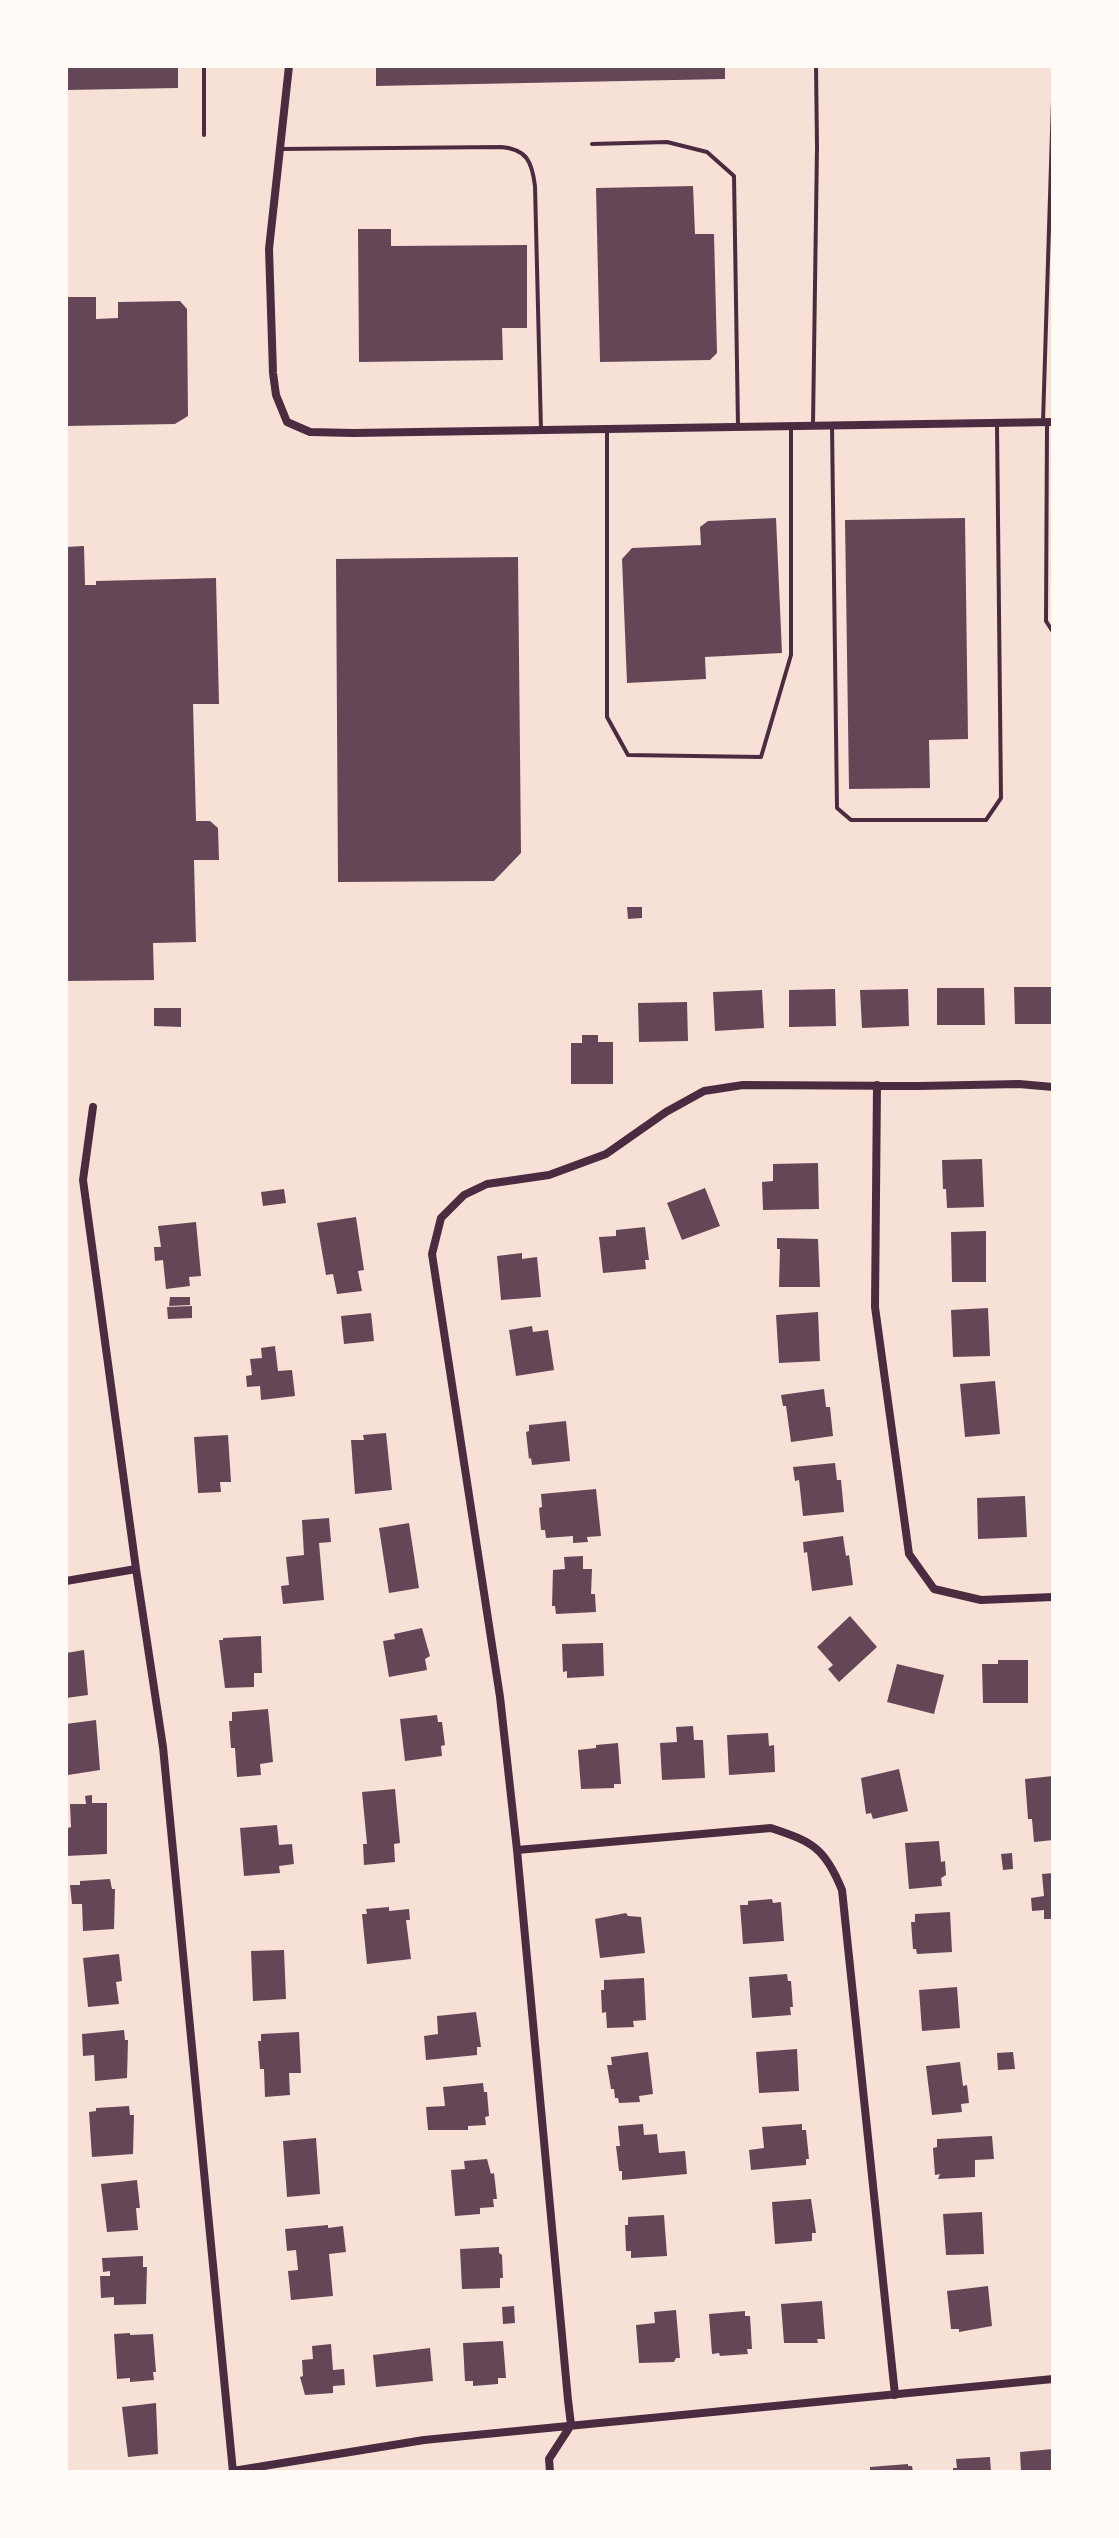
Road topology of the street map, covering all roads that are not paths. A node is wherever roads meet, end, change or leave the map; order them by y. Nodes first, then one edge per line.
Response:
1 (204, 66) edge
2 (289, 66) edge
3 (816, 66) edge
4 (1053, 100) edge
5 (204, 135) dead end
6 (592, 144) dead end
7 (280, 149) junction
8 (1048, 422) edge
9 (997, 423) junction
10 (832, 425) junction
11 (791, 426) junction
12 (813, 426) junction
13 (738, 427) junction
14 (607, 429) junction
15 (541, 430) junction
16 (1053, 632) edge
17 (877, 1085) junction
18 (1053, 1087) edge
19 (93, 1107) dead end
20 (136, 1569) junction
21 (66, 1581) edge
22 (1053, 1597) edge
23 (517, 1850) junction
24 (1053, 2379) edge
25 (895, 2395) junction
26 (571, 2425) junction
27 (233, 2471) edge
28 (550, 2472) edge

1 - 5 lane
2 - 7 street
3 - 12 lane
4 - 8 lane
6 - 13 lane
7 - 15 lane
7 - 15 street
8 - 9 street
8 - 16 lane
9 - 10 street
9 - 10 lane
10 - 12 street
11 - 12 street
11 - 13 street
11 - 14 lane
13 - 14 street
14 - 15 street
17 - 18 street
17 - 22 street
17 - 23 street
19 - 20 street
20 - 21 street
20 - 27 street
23 - 25 street
23 - 26 street
24 - 25 street
25 - 26 street
26 - 27 street
26 - 28 street

